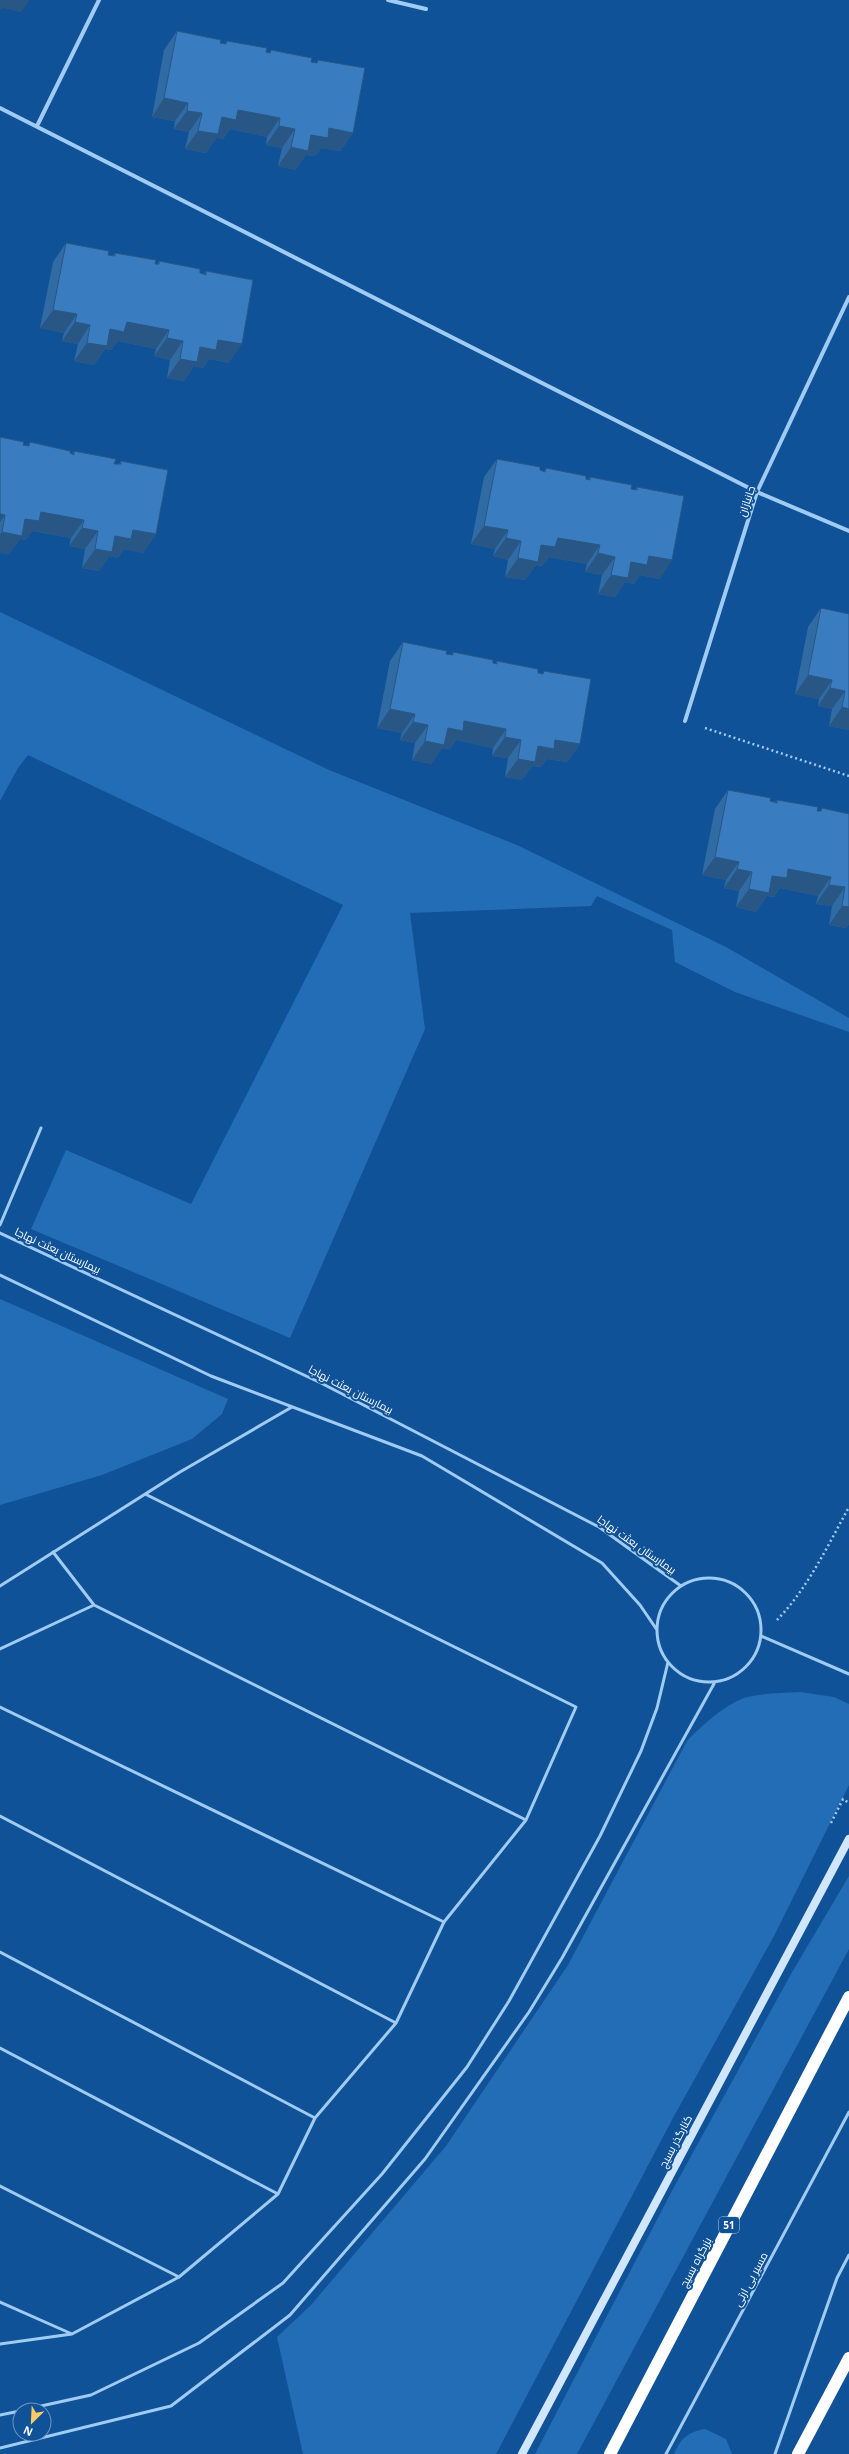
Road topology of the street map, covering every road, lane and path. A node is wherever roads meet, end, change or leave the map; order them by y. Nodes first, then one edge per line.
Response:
1 (99, 0) edge
2 (388, 0) edge
3 (426, 8) dead end
4 (0, 108) edge
5 (37, 126) junction
6 (849, 296) edge
7 (757, 492) junction
8 (849, 531) edge
9 (685, 721) joint
10 (849, 776) edge
11 (41, 1128) dead end
12 (0, 1225) edge
13 (0, 1233) edge
14 (0, 1275) edge
15 (292, 1407) junction
16 (145, 1494) junction
17 (849, 1507) edge
18 (53, 1552) junction
19 (0, 1586) edge
20 (681, 1586) junction
21 (94, 1605) junction
22 (657, 1630) junction
23 (761, 1636) junction
24 (0, 1649) edge
25 (668, 1662) junction
26 (849, 1674) edge
27 (715, 1682) junction
28 (0, 1707) edge
29 (843, 1799) dead end
30 (849, 1803) edge
31 (0, 1816) edge
32 (526, 1820) junction
33 (849, 1839) edge
34 (444, 1922) junction
35 (0, 1952) edge
36 (849, 1997) edge
37 (396, 2023) junction
38 (0, 2048) edge
39 (849, 2112) edge
40 (316, 2118) junction
41 (0, 2186) edge
42 (278, 2194) junction
43 (849, 2255) edge
44 (180, 2277) junction
45 (0, 2302) edge
46 (72, 2334) junction
47 (0, 2344) edge
48 (849, 2358) edge
49 (52, 2404) edge
50 (12, 2413) edge
51 (0, 2415) edge
52 (0, 2448) edge
53 (522, 2454) edge
54 (610, 2454) edge
55 (666, 2454) edge
56 (775, 2454) edge
57 (798, 2454) edge

1 - 5 street
2 - 3 street
4 - 5 street
5 - 7 street
6 - 7 street, جانبازان
7 - 8 street
7 - 9 street, جانبازان
9 - 10 path
11 - 12 lane
13 - 20 lane, بیمارستان بعثت نهاجا
14 - 15 lane
15 - 16 lane
15 - 22 lane
16 - 18 lane
16 - 32 lane
17 - 23 path
18 - 19 lane
18 - 21 lane
20 - 22 lane
20 - 23 lane
21 - 24 lane
21 - 32 lane
22 - 25 lane
23 - 26 lane
23 - 27 lane
25 - 27 lane
25 - 49 lane
27 - 52 lane
28 - 34 lane
29 - 30 path
31 - 37 lane
32 - 34 lane
33 - 53 main road, کنارگذر بسیج
34 - 37 lane
35 - 40 lane
36 - 54 highway, بزرگراه بسیج / 51
37 - 40 lane
38 - 42 lane
39 - 55 lane, مسیر بی ارتی
40 - 42 lane
41 - 44 lane
42 - 44 lane
43 - 56 lane
44 - 46 lane
45 - 46 lane
46 - 47 lane
48 - 57 highway
50 - 51 lane

